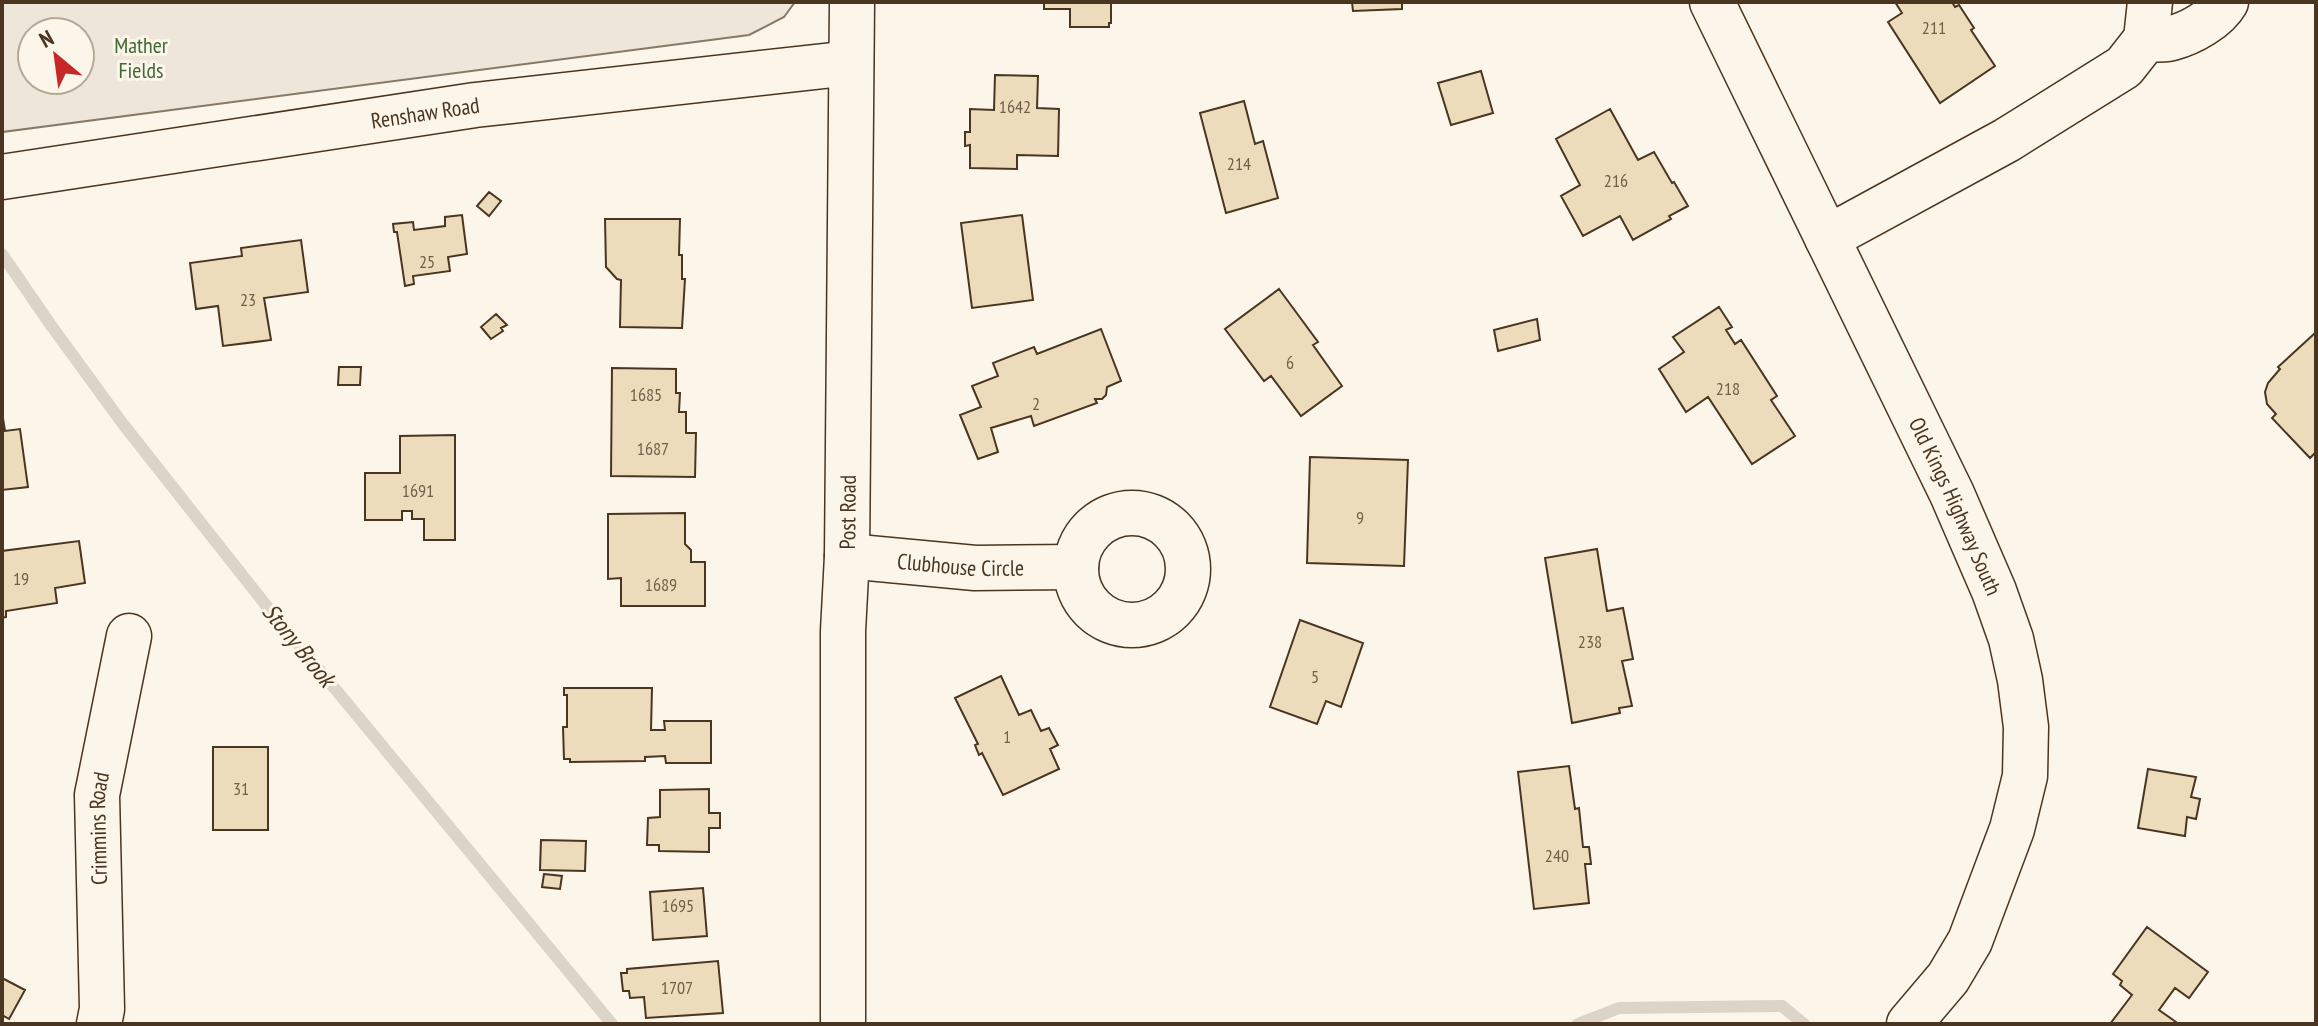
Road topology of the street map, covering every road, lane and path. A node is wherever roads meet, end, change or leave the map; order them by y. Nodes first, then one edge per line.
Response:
1 (852, 2) edge
2 (1712, 2) edge
3 (2226, 2) edge
4 (2148, 21) edge
5 (851, 63) junction
6 (2, 177) edge
7 (1827, 238) junction
8 (847, 556) junction
9 (1076, 567) dead end
10 (129, 636) dead end
11 (99, 1024) edge
12 (843, 1024) edge
13 (1909, 1024) edge

1 - 5 street, Post Road
2 - 7 street, Old Kings Highway South
3 - 4 street
4 - 7 street
5 - 6 street, Renshaw Road
5 - 8 street, Post Road
7 - 13 street, Old Kings Highway South
8 - 9 street, Clubhouse Circle
8 - 12 street, Post Road
10 - 11 street, Crimmins Road

